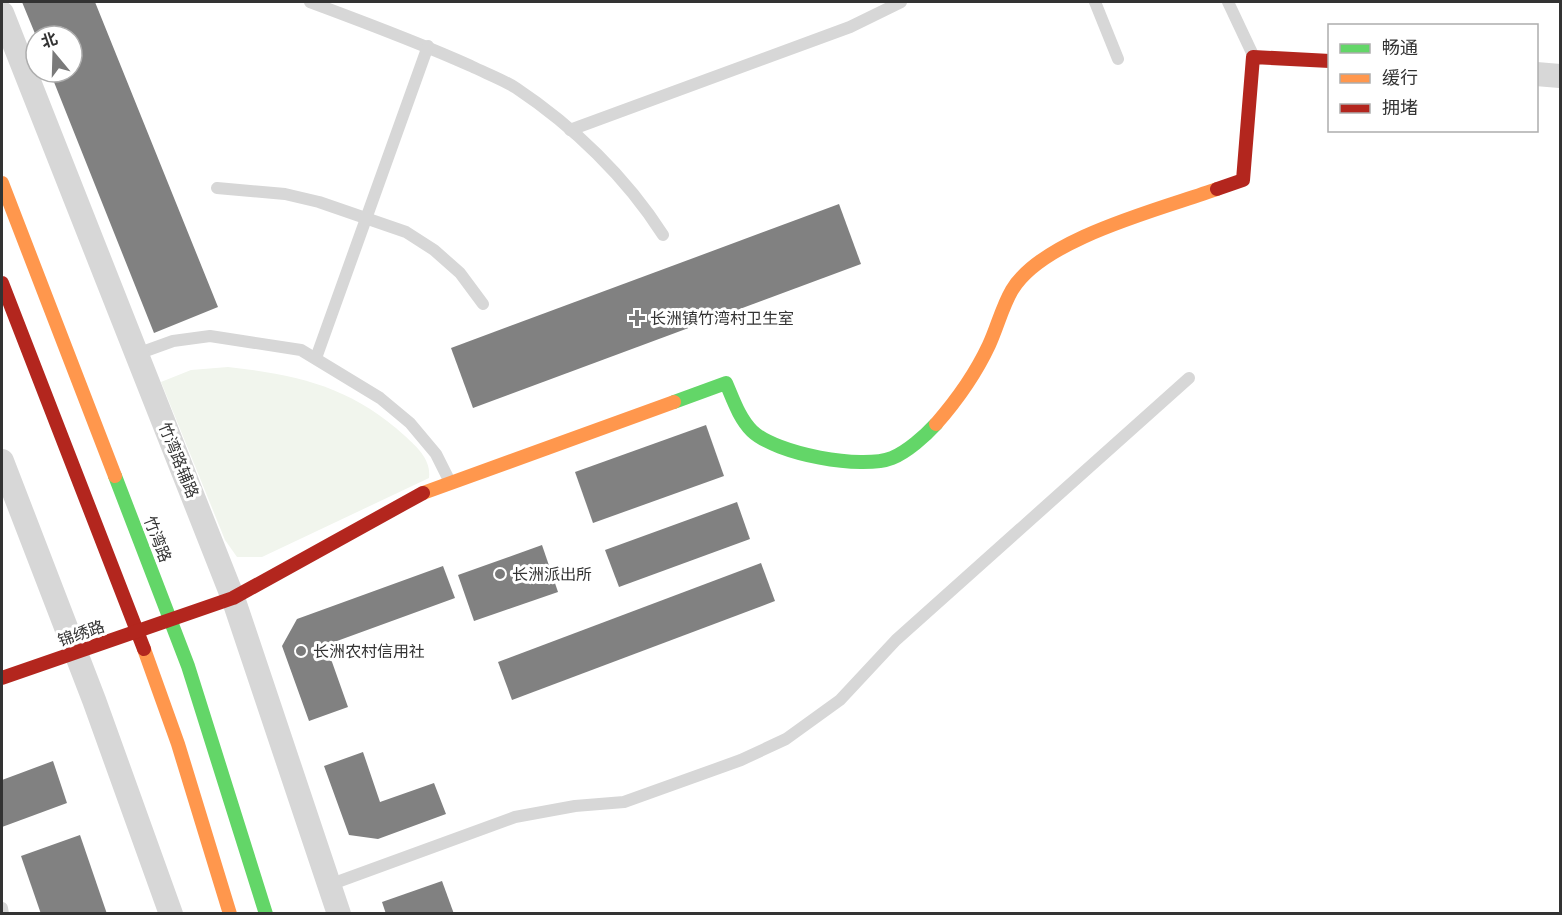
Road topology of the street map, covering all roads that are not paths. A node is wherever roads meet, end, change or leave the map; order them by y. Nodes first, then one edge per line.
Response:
1 (310, 2) edge
2 (901, 2) edge
3 (1095, 2) edge
4 (1228, 2) edge
5 (2, 13) edge
6 (428, 46) junction
7 (1253, 57) junction
8 (1118, 59) dead end
9 (1328, 61) edge
10 (1538, 74) edge
11 (1560, 76) edge
12 (570, 130) junction
13 (2, 183) edge
14 (217, 188) dead end
15 (366, 219) junction
16 (663, 235) dead end
17 (2, 283) edge
18 (483, 304) dead end
19 (137, 354) junction
20 (316, 358) junction
21 (1189, 378) dead end
22 (2, 460) edge
23 (450, 483) junction
24 (233, 598) junction
25 (171, 619) junction
26 (137, 630) junction
27 (76, 652) junction
28 (2, 678) edge
29 (329, 885) junction
30 (2, 908) edge
31 (3, 914) edge
32 (171, 914) edge
33 (230, 914) edge
34 (266, 914) edge
35 (339, 914) edge

1 - 6 lane
2 - 12 lane
3 - 8 lane
4 - 7 lane
5 - 19 street, 竹湾路辅路
6 - 12 lane
6 - 15 lane
7 - 9 main road
7 - 23 main road, 锦绣路
10 - 11 street
12 - 16 lane
13 - 25 main road, 竹湾路
14 - 15 lane
15 - 18 lane
15 - 20 lane
17 - 26 main road
19 - 20 lane
19 - 24 street, 竹湾路辅路
20 - 23 lane
21 - 29 lane
22 - 27 street
23 - 24 main road, 锦绣路
24 - 25 main road, 锦绣路
24 - 29 street, 竹湾路辅路
25 - 26 main road, 锦绣路
25 - 34 main road, 竹湾路
26 - 27 main road, 锦绣路
26 - 33 main road
27 - 28 main road, 锦绣路
27 - 32 street
29 - 35 street, 竹湾路辅路
30 - 31 lane

